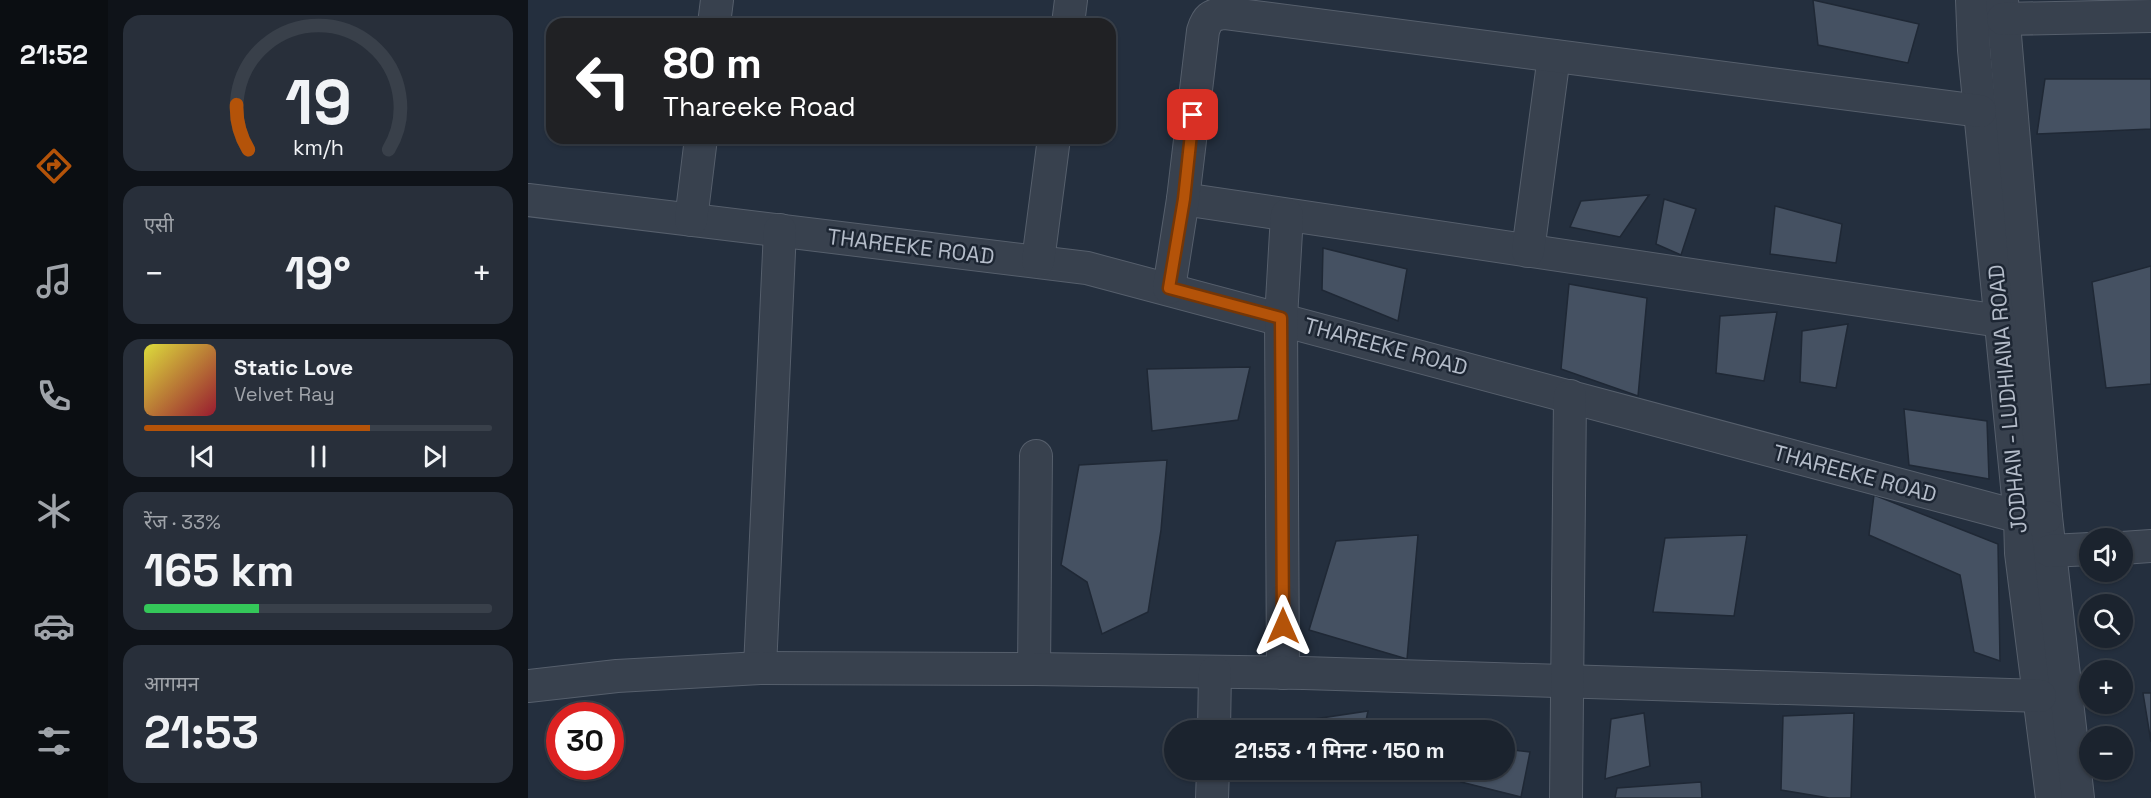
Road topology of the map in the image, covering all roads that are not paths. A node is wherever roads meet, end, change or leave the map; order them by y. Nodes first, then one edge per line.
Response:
1 (717, 0) edge
2 (1071, 0) edge
3 (1971, 0) edge
4 (2003, 9) edge
5 (2151, 16) edge
6 (715, 18) edge
7 (1069, 18) edge
8 (1554, 56) junction
9 (1980, 111) junction
10 (700, 144) edge
11 (1053, 144) edge
12 (1184, 199) junction
13 (528, 200) edge
14 (1287, 215) junction
15 (691, 220) junction
16 (780, 230) junction
17 (1528, 251) junction
18 (1038, 261) junction
19 (1169, 288) junction
20 (1281, 318) junction
21 (2000, 321) junction
22 (1570, 396) junction
23 (1036, 456) dead end
24 (2033, 517) junction
25 (2151, 546) edge
26 (2133, 547) edge
27 (2079, 550) edge
28 (2050, 551) junction
29 (760, 668) junction
30 (1034, 669) junction
31 (1215, 672) junction
32 (1283, 673) junction
33 (1568, 681) junction
34 (528, 686) edge
35 (2040, 696) junction
36 (1214, 720) edge
37 (1213, 780) edge
38 (1212, 798) edge
39 (1566, 798) edge
40 (2052, 798) edge
41 (2078, 798) edge

1 - 6 street
2 - 7 street
3 - 9 street, JODHAN - LUDHIANA ROAD
4 - 5 street
4 - 24 street, JODHAN - LUDHIANA ROAD
8 - 9 street
8 - 12 street
8 - 17 street
9 - 21 street, JODHAN - LUDHIANA ROAD
10 - 15 street
11 - 18 street
12 - 14 street
12 - 19 street
13 - 15 street, THAREEKE ROAD
14 - 17 street
14 - 20 street
15 - 16 street, THAREEKE ROAD
16 - 18 street, THAREEKE ROAD
16 - 29 street
17 - 21 street
18 - 19 street, THAREEKE ROAD
19 - 20 street, THAREEKE ROAD
20 - 22 street, THAREEKE ROAD
20 - 32 street
21 - 24 street, JODHAN - LUDHIANA ROAD
22 - 24 street, THAREEKE ROAD
22 - 33 street
23 - 30 street
24 - 28 street, JODHAN - LUDHIANA ROAD
24 - 35 street, JODHAN - LUDHIANA ROAD
25 - 26 street
27 - 28 street
28 - 41 street, JODHAN - LUDHIANA ROAD
29 - 30 street
29 - 34 street
30 - 31 street
31 - 32 street
31 - 36 street
32 - 33 street
33 - 35 street
33 - 39 street
35 - 40 street, JODHAN - LUDHIANA ROAD
37 - 38 street

